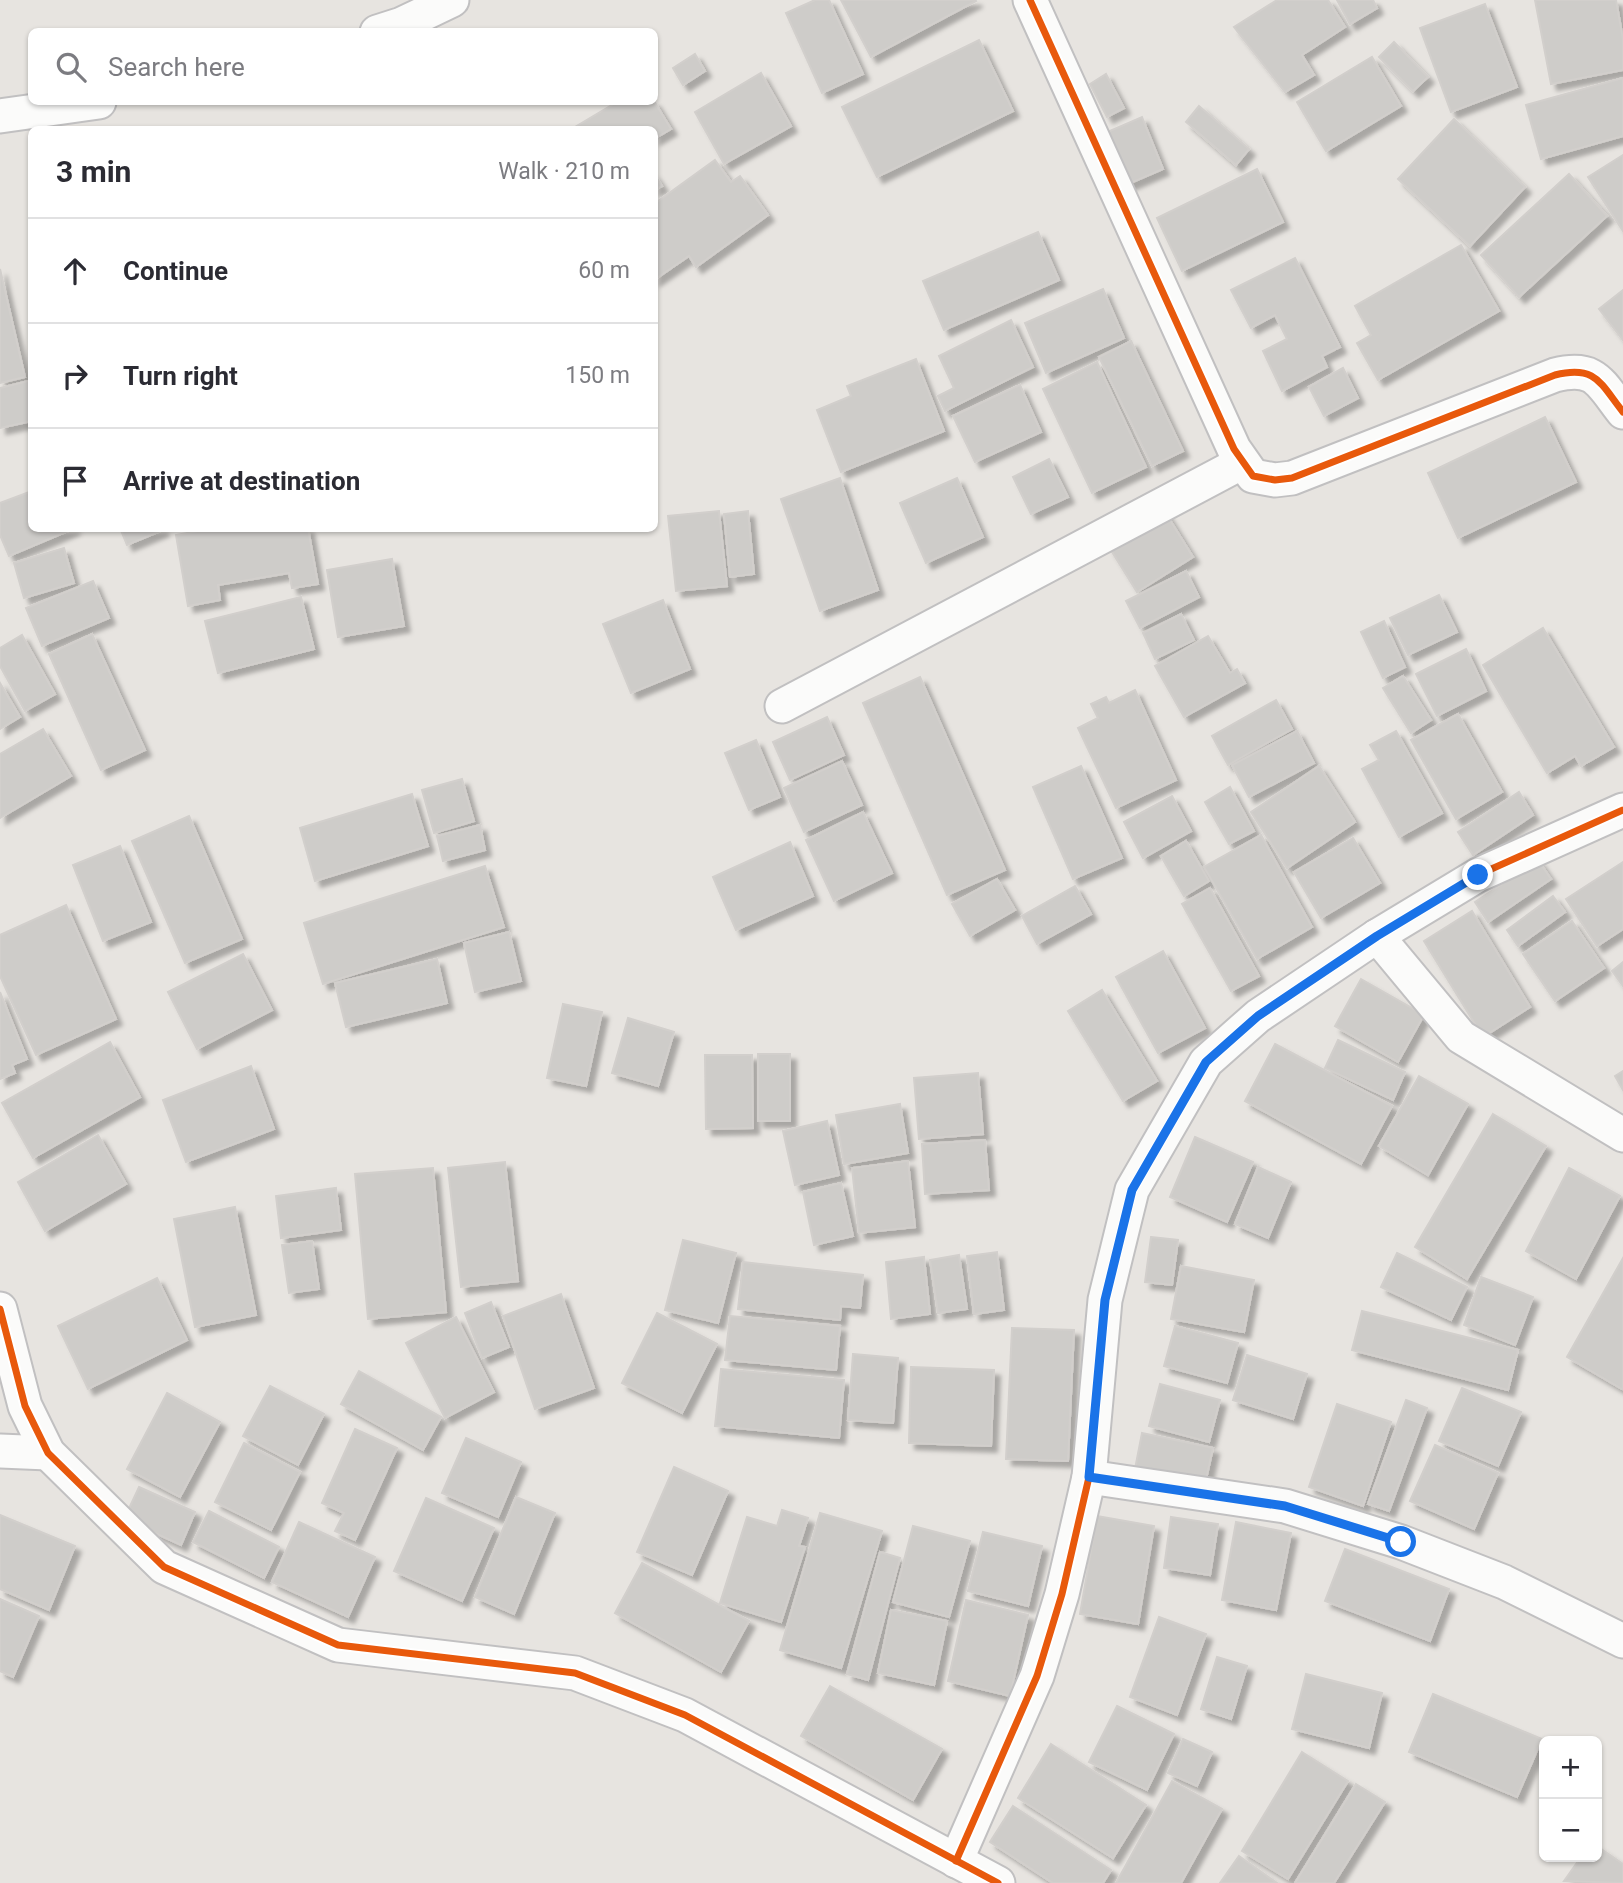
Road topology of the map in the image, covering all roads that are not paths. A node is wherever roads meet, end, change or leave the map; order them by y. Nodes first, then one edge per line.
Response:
1 (452, 0) edge
2 (1030, 0) edge
3 (390, 28) edge
4 (78, 105) edge
5 (0, 116) edge
6 (1623, 412) edge
7 (1241, 463) junction
8 (782, 706) dead end
9 (1623, 810) edge
10 (1377, 936) junction
11 (1623, 1135) edge
12 (0, 1309) edge
13 (0, 1451) edge
14 (48, 1453) junction
15 (1089, 1477) junction
16 (1623, 1641) edge
17 (956, 1861) junction
18 (998, 1883) edge

1 - 3 street
2 - 7 street
4 - 5 street
6 - 7 street
7 - 8 street
9 - 10 street
10 - 11 street
10 - 15 street
12 - 14 street
13 - 14 street
14 - 17 street
15 - 16 street
15 - 17 street
17 - 18 street

